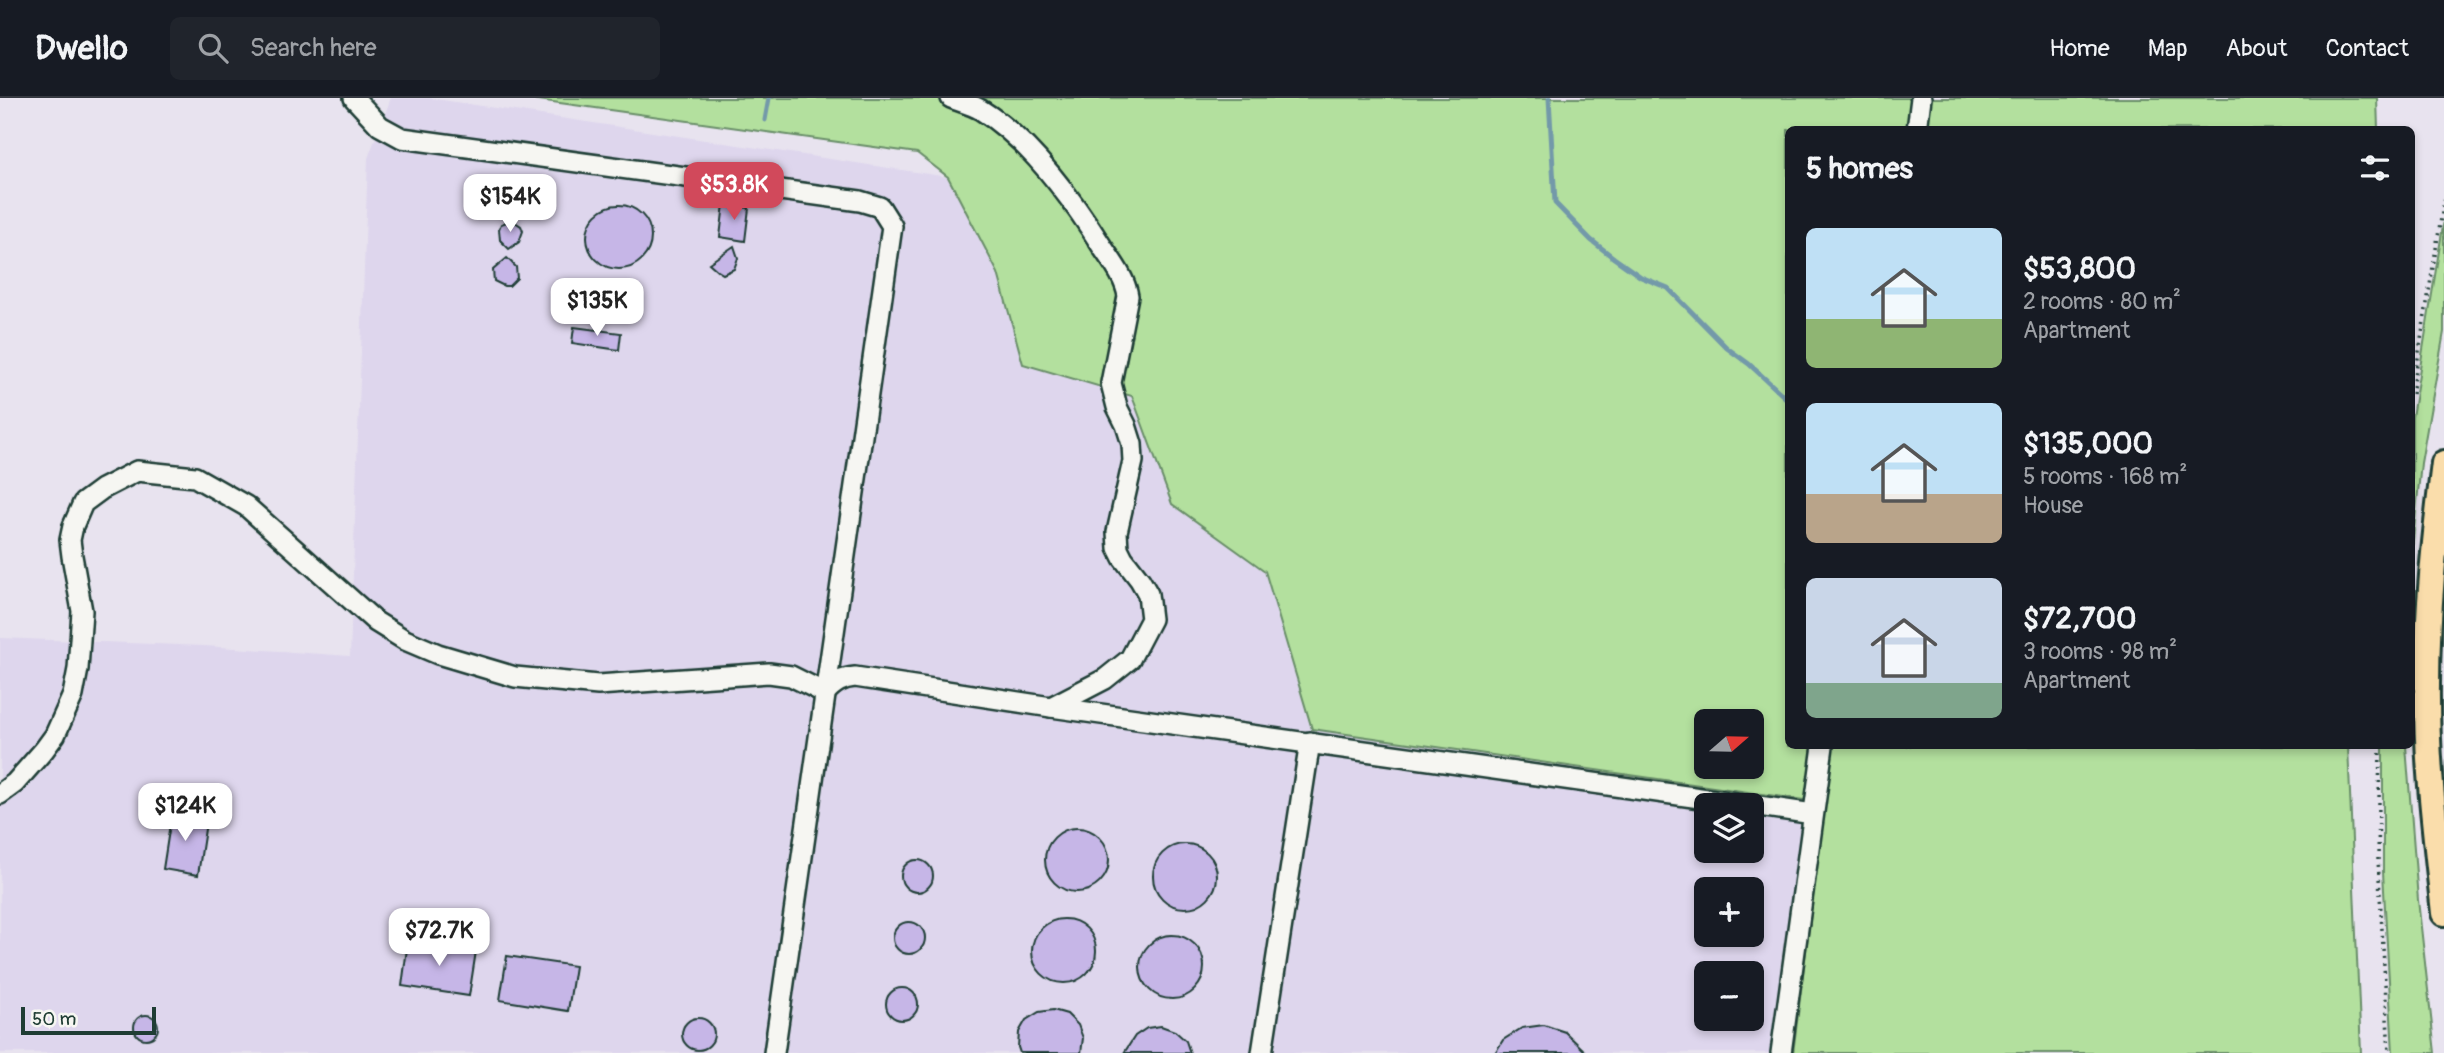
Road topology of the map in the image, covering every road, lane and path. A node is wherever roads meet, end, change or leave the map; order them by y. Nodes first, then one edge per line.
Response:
1 (354, 98) edge
2 (951, 98) edge
3 (1921, 98) edge
4 (1918, 126) edge
5 (2444, 200) edge
6 (2415, 376) edge
7 (2444, 463) edge
8 (825, 693) junction
9 (1051, 707) junction
10 (1310, 742) junction
11 (1823, 749) edge
12 (2380, 749) edge
13 (0, 794) edge
14 (1694, 797) edge
15 (1764, 807) edge
16 (1813, 814) junction
17 (2444, 913) edge
18 (774, 1053) edge
19 (1262, 1053) edge
20 (1781, 1053) edge
21 (2389, 1053) edge

1 - 8 lane
2 - 9 lane
3 - 4 lane
5 - 6 path
7 - 17 main road
8 - 9 lane
8 - 13 lane
8 - 18 lane
9 - 10 lane
10 - 14 lane
10 - 19 lane
11 - 16 lane
12 - 21 path
15 - 16 lane
16 - 20 lane

